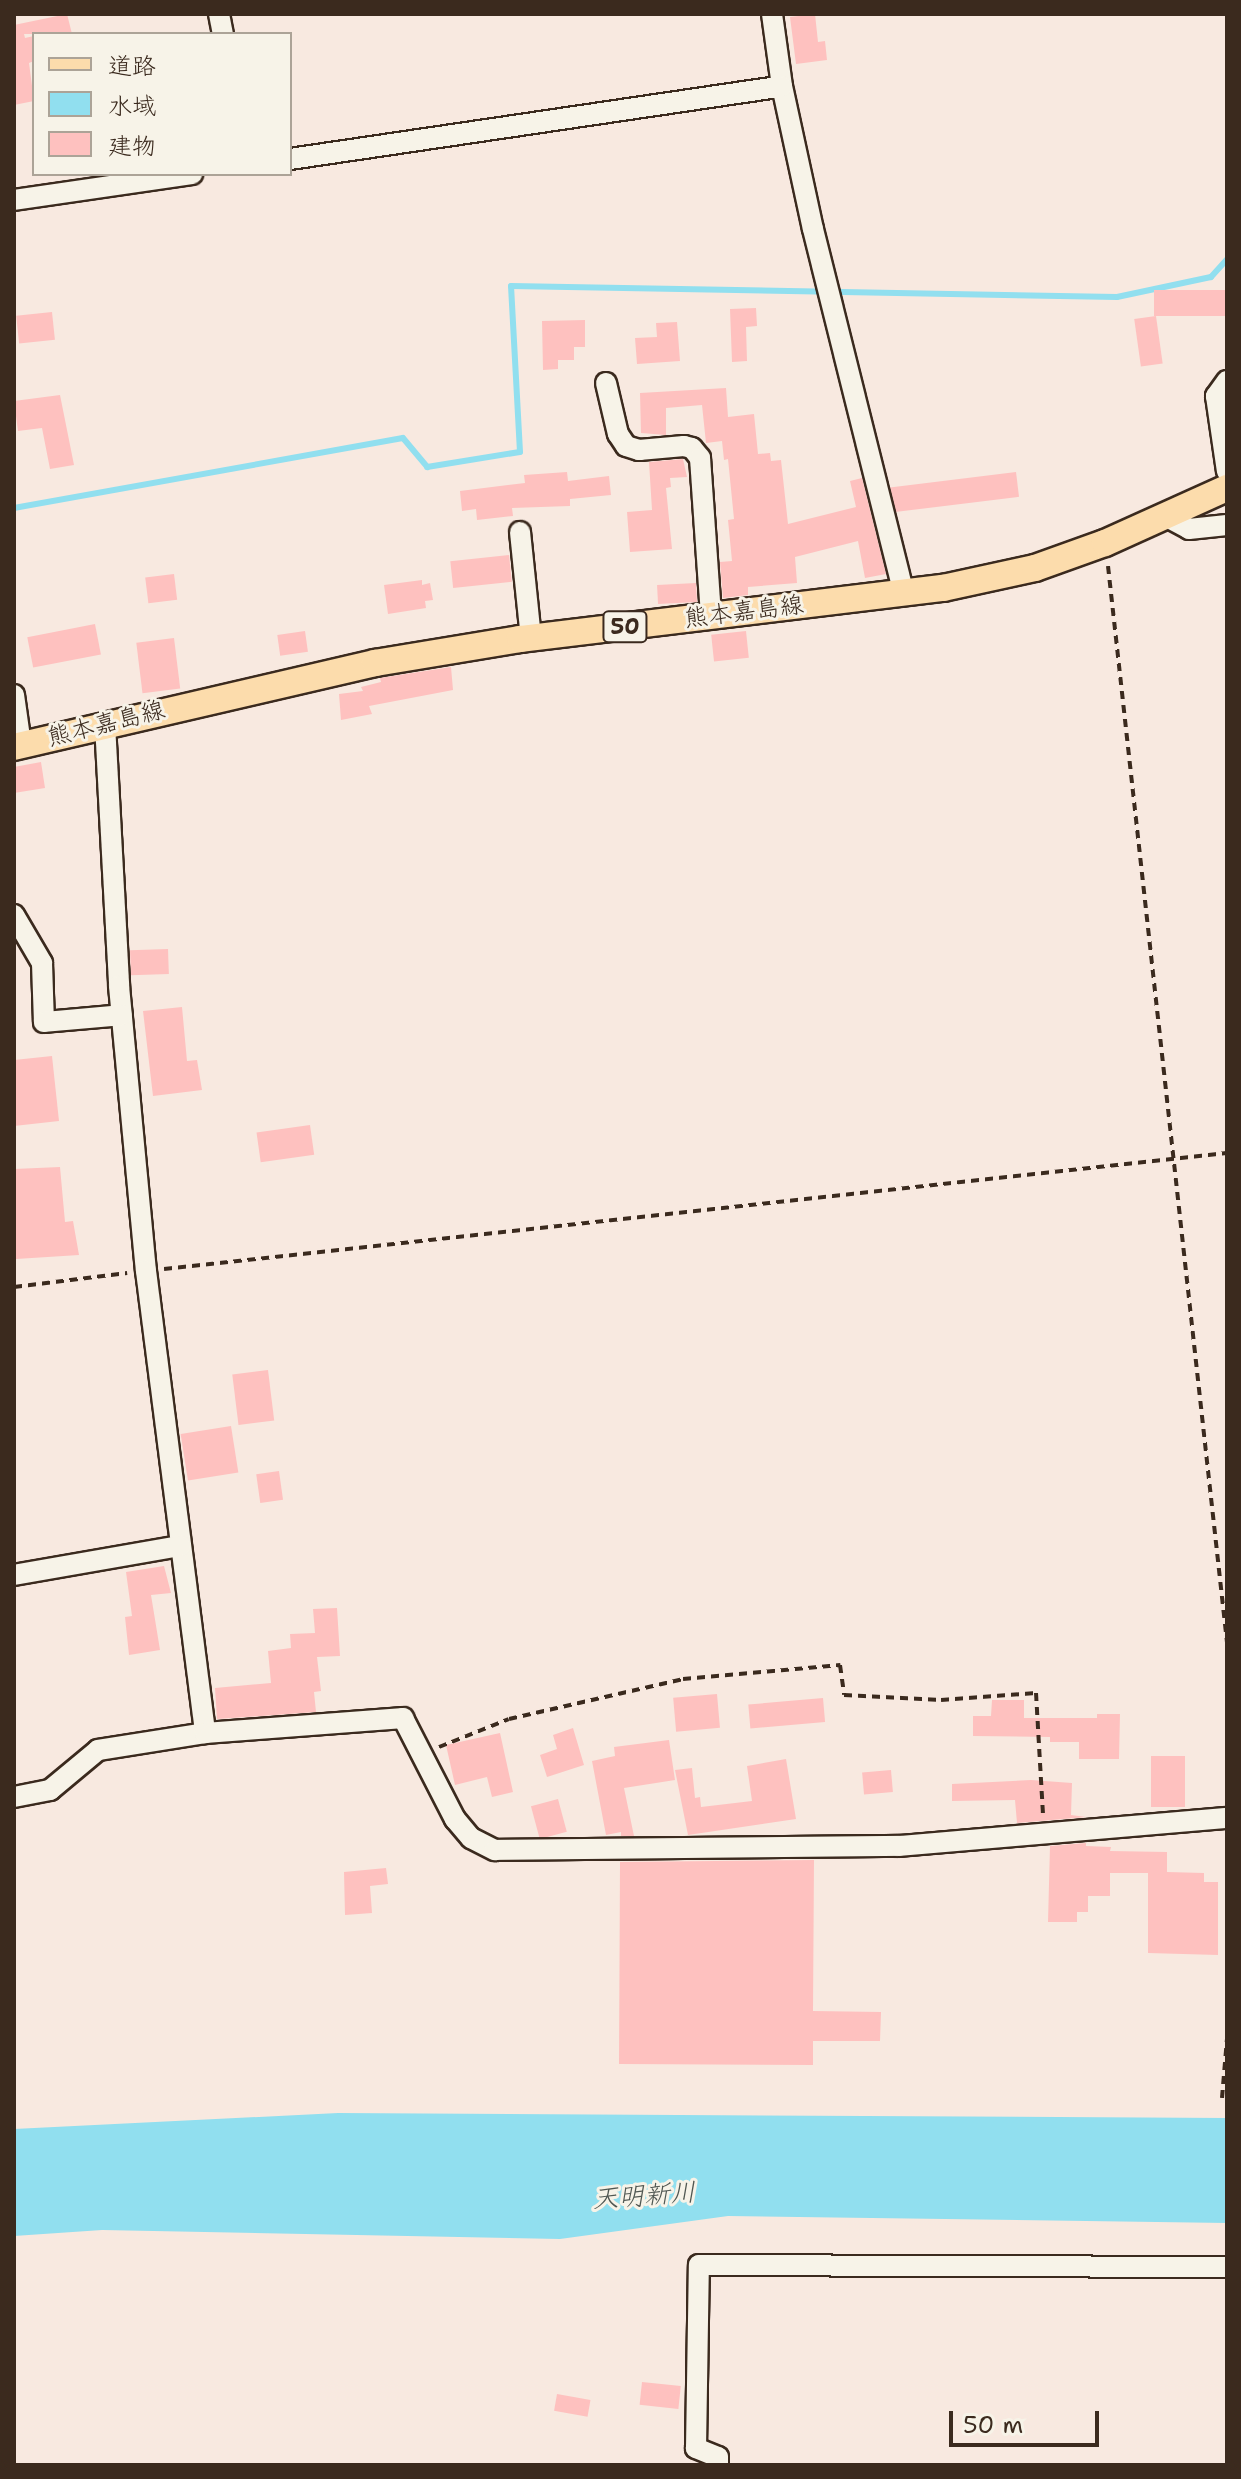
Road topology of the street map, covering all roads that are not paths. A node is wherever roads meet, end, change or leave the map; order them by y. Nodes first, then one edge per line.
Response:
1 (772, 14) edge
2 (782, 86) junction
3 (292, 159) edge
4 (178, 176) edge
5 (14, 200) edge
6 (1227, 381) edge
7 (606, 383) dead end
8 (1227, 471) edge
9 (1227, 488) edge
10 (1165, 516) junction
11 (1227, 525) edge
12 (520, 532) dead end
13 (904, 593) junction
14 (711, 616) junction
15 (531, 638) junction
16 (14, 695) edge
17 (105, 724) junction
18 (17, 746) edge
19 (14, 915) edge
20 (122, 1015) junction
21 (181, 1546) junction
22 (14, 1575) edge
23 (205, 1733) junction
24 (14, 1797) edge
25 (1227, 1818) edge
26 (1227, 2267) edge
27 (718, 2465) edge

1 - 2 street
2 - 3 street
2 - 13 street
4 - 5 street
6 - 8 street
7 - 14 street
9 - 10 main road, 熊本嘉島線 / 50
10 - 11 street
10 - 13 main road, 熊本嘉島線 / 50
12 - 15 street
13 - 14 main road, 熊本嘉島線 / 50
14 - 15 main road, 熊本嘉島線 / 50
15 - 17 main road, 熊本嘉島線 / 50
16 - 18 street
17 - 18 main road, 熊本嘉島線 / 50
17 - 20 street
19 - 20 street
20 - 21 street
21 - 22 street
21 - 23 street
23 - 24 street
23 - 25 street
26 - 27 street

